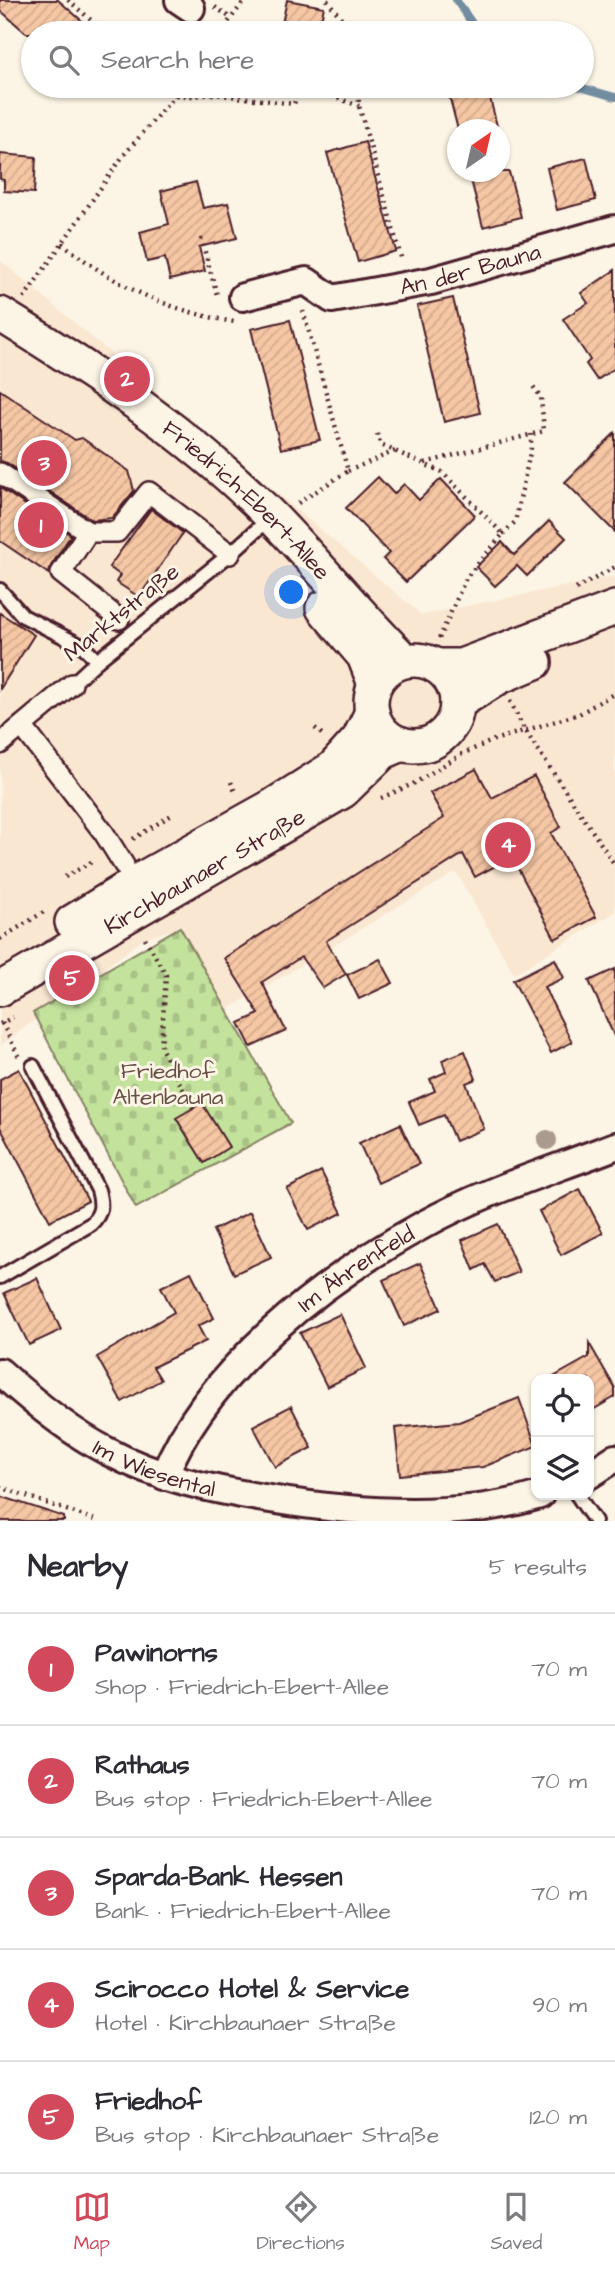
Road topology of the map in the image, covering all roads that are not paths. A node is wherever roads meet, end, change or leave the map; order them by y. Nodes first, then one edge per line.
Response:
1 (615, 229) edge
2 (232, 305) road end
3 (10, 309) edge
4 (0, 340) edge
5 (0, 473) edge
6 (274, 517) junction
7 (88, 533) junction
8 (230, 554) junction
9 (0, 590) edge
10 (615, 608) edge
11 (119, 619) dead end
12 (615, 630) edge
13 (438, 646) junction
14 (404, 660) junction
15 (97, 661) junction
16 (72, 684) joint
17 (373, 698) junction
18 (457, 703) junction
19 (10, 735) edge
20 (402, 744) junction
21 (120, 857) road end
22 (0, 967) edge
23 (0, 989) edge
24 (33, 1066) road end
25 (615, 1146) edge
26 (0, 1277) edge
27 (0, 1371) edge
28 (615, 1458) edge
29 (594, 1472) edge
30 (164, 1476) junction
31 (531, 1497) edge
32 (579, 1500) edge
33 (595, 1521) edge

1 - 2 street, An der Bauna
3 - 6 street, Friedrich-Ebert-Allee
4 - 6 street, Friedrich-Ebert-Allee
5 - 7 street
6 - 8 lane, Marktstraße
6 - 14 street, Friedrich-Ebert-Allee
6 - 17 street, Friedrich-Ebert-Allee
7 - 8 street
7 - 11 street
8 - 15 lane, Marktstraße
9 - 15 lane
10 - 13 street
12 - 18 street
13 - 14 street
13 - 18 street
14 - 17 street
15 - 16 lane, Marktstraße
16 - 19 street, Marktstraße
17 - 20 street, Friedrich-Ebert-Allee
17 - 22 street, Kirchbaunaer Straße
18 - 20 street
19 - 21 street
20 - 23 street, Kirchbaunaer Straße
24 - 26 lane
25 - 30 street, Im Ährenfeld
27 - 30 street, Im Wiesental
28 - 29 street
30 - 31 street, Im Wiesental
32 - 33 lane

